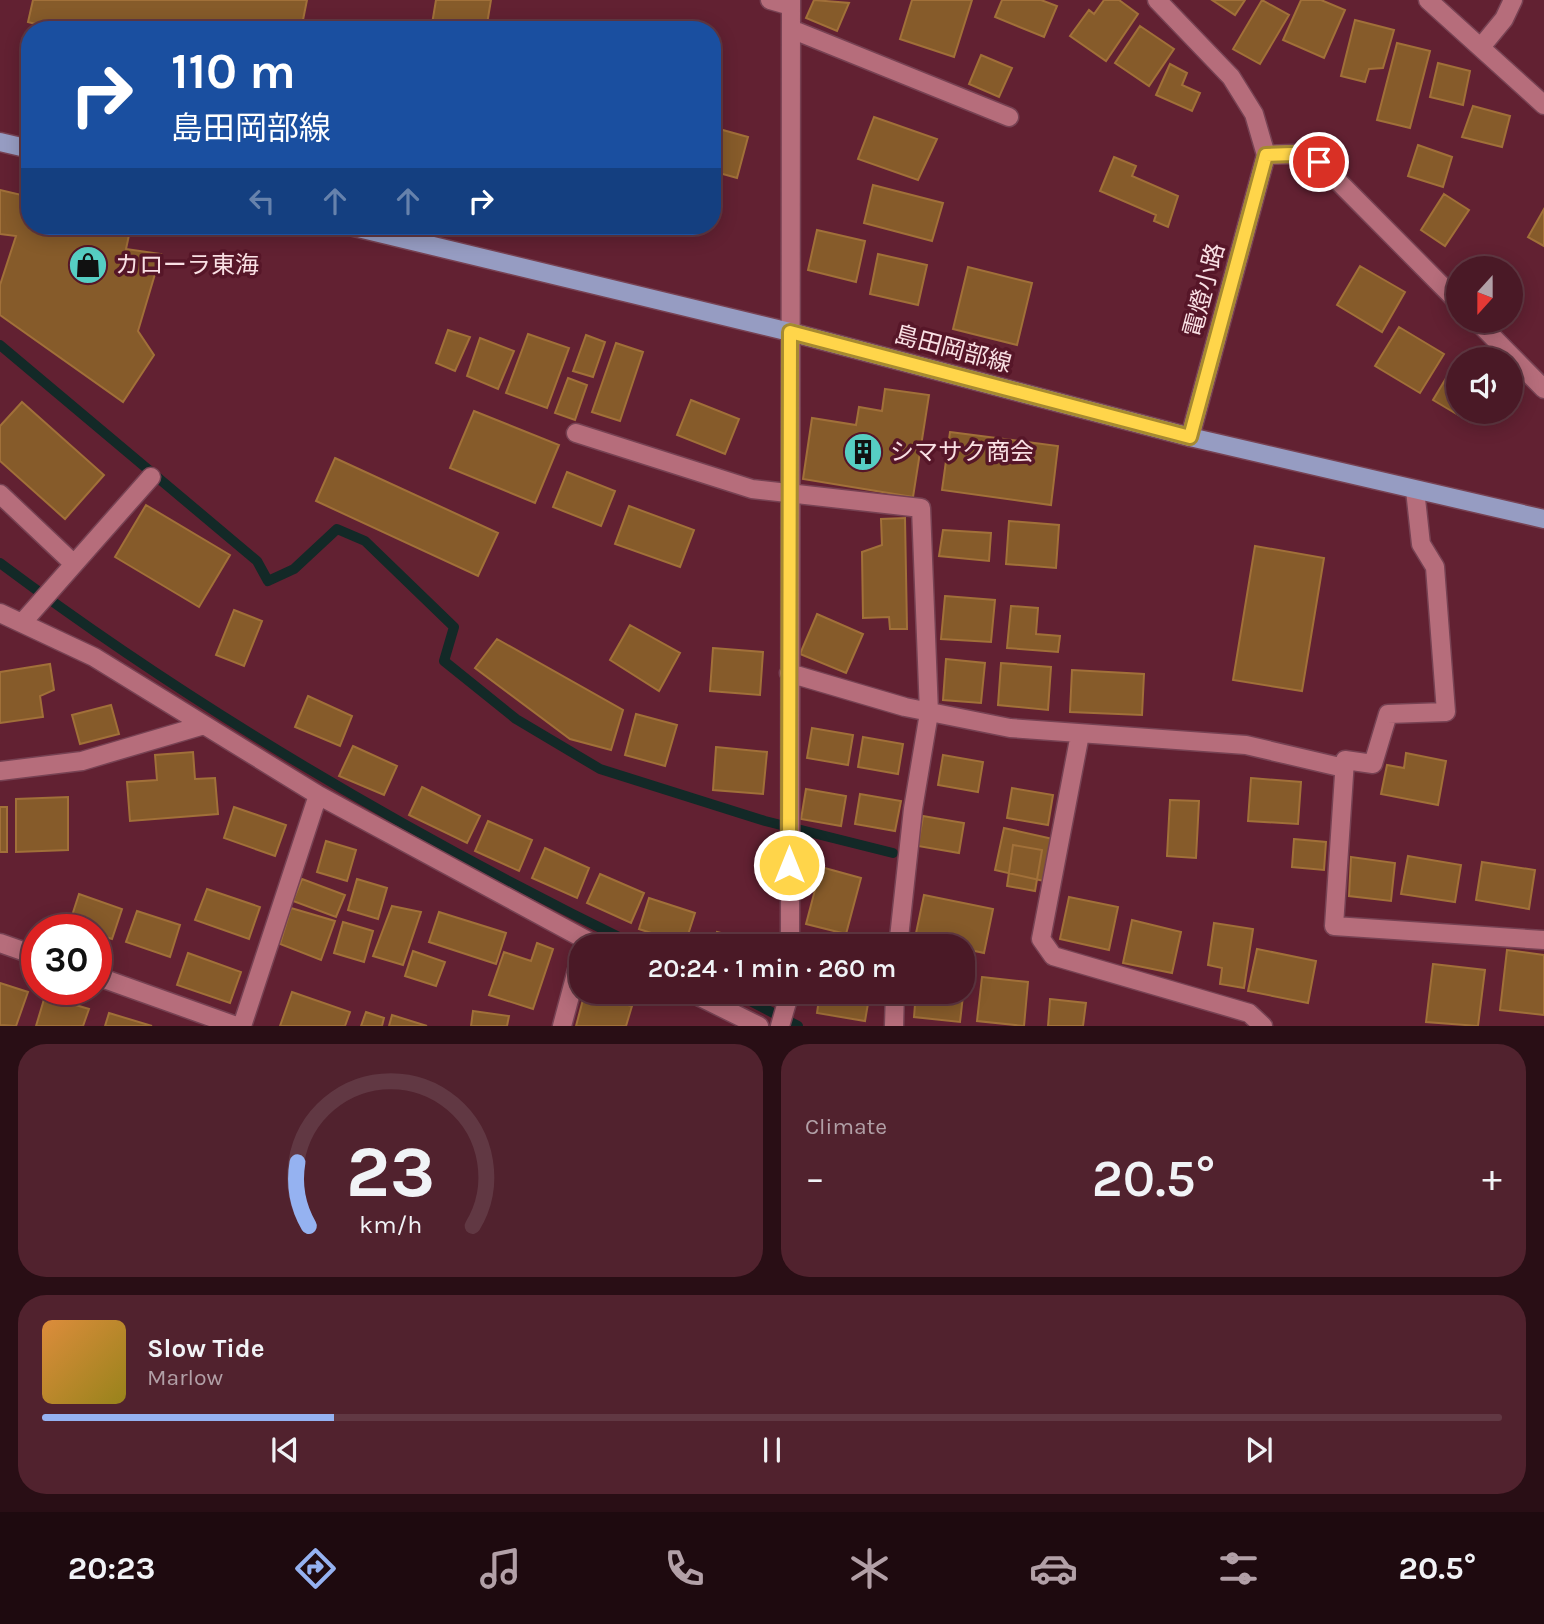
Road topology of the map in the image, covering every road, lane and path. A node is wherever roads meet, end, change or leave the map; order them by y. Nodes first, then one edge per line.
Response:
1 (770, 0) edge
2 (1157, 0) edge
3 (1428, 0) edge
4 (1513, 0) edge
5 (791, 3) edge
6 (791, 29) junction
7 (1481, 47) junction
8 (1544, 105) edge
9 (1009, 117) dead end
10 (0, 142) edge
11 (21, 147) edge
12 (1266, 155) junction
13 (387, 235) edge
14 (1446, 290) edge
15 (790, 332) junction
16 (1489, 333) edge
17 (1544, 389) edge
18 (576, 433) dead end
19 (1190, 437) junction
20 (151, 477) dead end
21 (1415, 490) junction
22 (0, 494) edge
23 (789, 495) junction
24 (1544, 519) edge
25 (74, 564) junction
26 (0, 613) edge
27 (22, 623) junction
28 (789, 673) junction
29 (929, 713) junction
30 (204, 725) junction
31 (1080, 734) junction
32 (1345, 768) junction
33 (0, 771) edge
34 (318, 795) junction
35 (790, 934) edge
36 (899, 934) edge
37 (569, 937) edge
38 (1544, 940) edge
39 (0, 943) edge
40 (21, 950) edge
41 (112, 982) edge
42 (569, 1004) edge
43 (714, 1004) edge
44 (786, 1004) edge
45 (895, 1004) edge
46 (236, 1026) edge
47 (242, 1026) edge
48 (562, 1026) edge
49 (759, 1026) edge
50 (780, 1026) edge
51 (894, 1026) edge
52 (1263, 1026) edge

1 - 5 street
2 - 12 street
3 - 7 street
4 - 7 street
5 - 6 street
6 - 9 street
6 - 15 street
7 - 8 street
10 - 11 main road
12 - 14 street
12 - 19 street, 電燈小路
13 - 15 main road, 島田岡部線
15 - 19 main road, 島田岡部線
15 - 23 street
16 - 17 street
18 - 23 street
19 - 21 main road, 島田岡部線
20 - 25 street
21 - 24 main road, 島田岡部線
21 - 32 street
22 - 25 street
23 - 28 street
23 - 29 street
25 - 27 street
26 - 27 street
27 - 30 street
28 - 29 street
28 - 35 street
29 - 31 street
29 - 36 street
30 - 33 street
30 - 34 street
31 - 32 street
31 - 52 street
32 - 38 street
34 - 37 street
34 - 47 street
39 - 40 street
41 - 46 street
42 - 48 street
43 - 49 street
44 - 50 street
45 - 51 street

